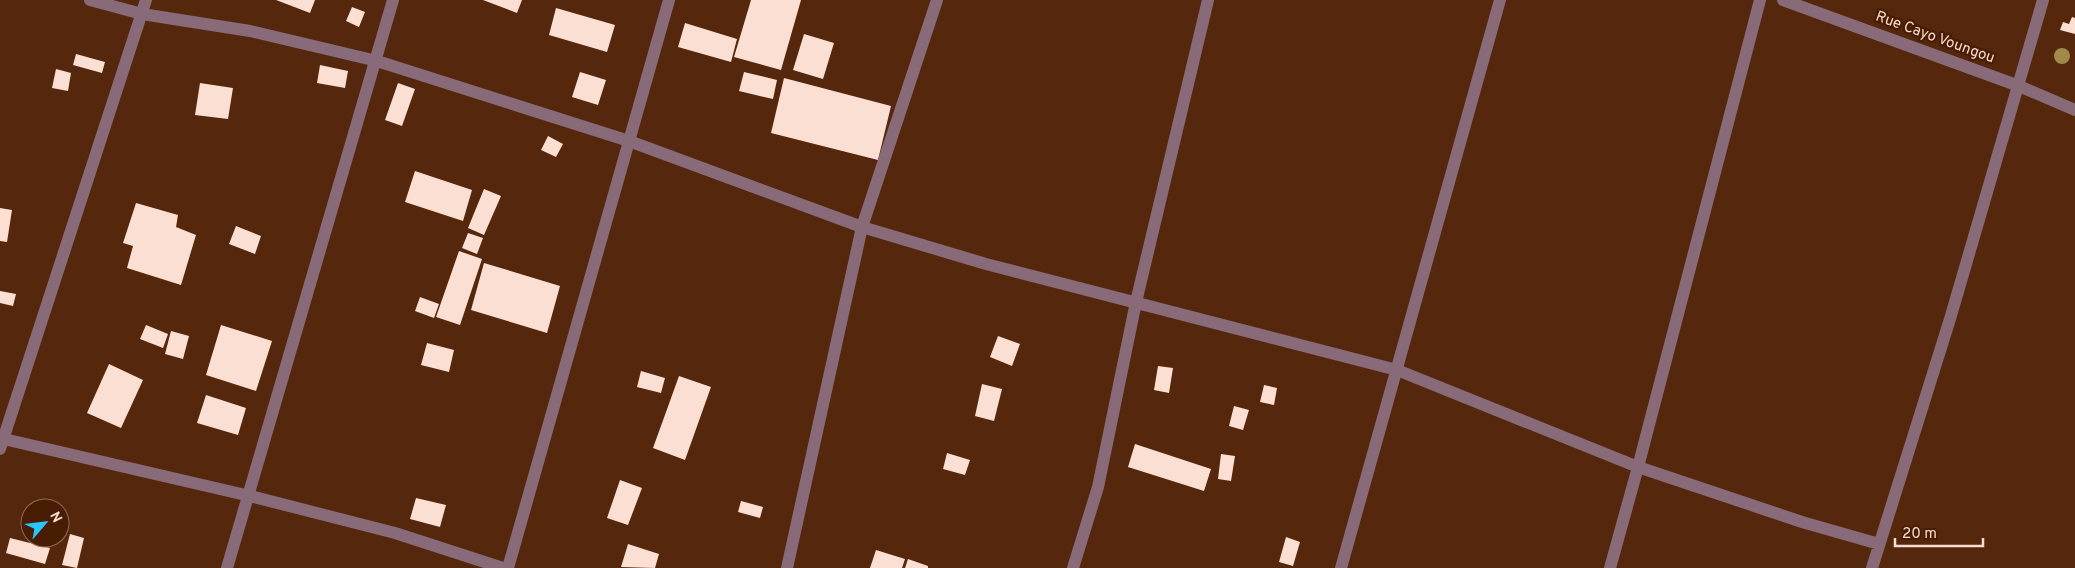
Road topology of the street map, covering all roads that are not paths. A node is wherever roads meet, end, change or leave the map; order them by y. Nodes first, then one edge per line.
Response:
1 (90, 0) edge
2 (146, 0) edge
3 (393, 0) edge
4 (669, 0) edge
5 (937, 0) edge
6 (1208, 0) edge
7 (1500, 0) edge
8 (1760, 0) edge
9 (1783, 0) edge
10 (2043, 0) edge
11 (142, 14) junction
12 (377, 61) junction
13 (2019, 86) junction
14 (2075, 110) edge
15 (628, 141) junction
16 (862, 227) junction
17 (1136, 302) junction
18 (1397, 370) junction
19 (1, 442) edge
20 (1638, 467) junction
21 (250, 496) junction
22 (1880, 544) junction
23 (227, 568) edge
24 (503, 568) edge
25 (508, 568) edge
26 (787, 568) edge
27 (1073, 568) edge
28 (1341, 568) edge
29 (1610, 568) edge
30 (1872, 568) edge

1 - 11 street
2 - 11 street
3 - 12 street
4 - 15 street
5 - 16 street
6 - 17 street
7 - 18 street
8 - 20 street
9 - 13 street, Rue Cayo Voungou
10 - 13 street
11 - 12 street
11 - 19 street
12 - 15 street
12 - 21 street
13 - 14 street, Rue Cayo Voungou
13 - 22 street
15 - 16 street
15 - 25 street
16 - 17 street
16 - 26 street
17 - 18 street
17 - 27 street
18 - 20 street
18 - 28 street
19 - 21 street
20 - 22 street
20 - 29 street
21 - 23 street
21 - 24 street
22 - 30 street

